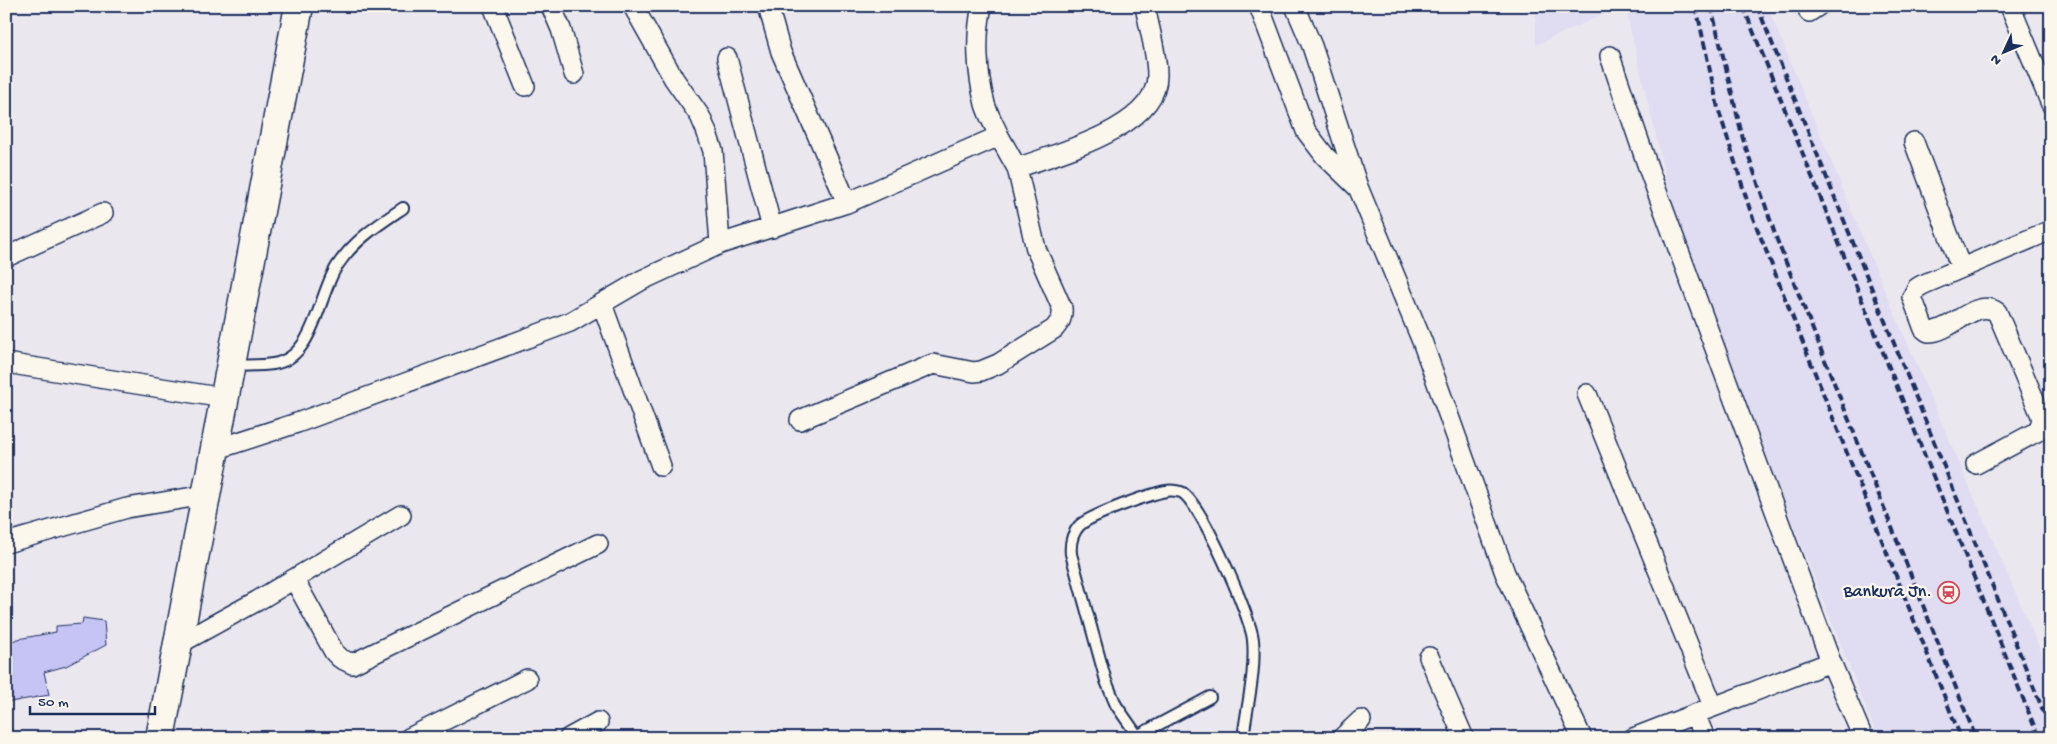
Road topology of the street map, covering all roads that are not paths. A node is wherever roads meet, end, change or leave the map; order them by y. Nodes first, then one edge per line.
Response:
1 (299, 6) edge
2 (493, 6) edge
3 (551, 6) edge
4 (633, 6) edge
5 (768, 6) edge
6 (982, 6) edge
7 (1145, 6) edge
8 (1259, 6) edge
9 (1295, 6) edge
10 (2010, 6) edge
11 (1610, 56) dead end
12 (726, 58) dead end
13 (574, 74) dead end
14 (525, 86) dead end
15 (2051, 104) edge
16 (999, 136) junction
17 (1914, 142) dead end
18 (1017, 168) junction
19 (1358, 187) junction
20 (847, 203) junction
21 (403, 208) dead end
22 (103, 213) dead end
23 (772, 228) junction
24 (2051, 230) edge
25 (720, 244) junction
26 (6, 257) edge
27 (1961, 268) junction
28 (602, 304) junction
29 (6, 363) edge
30 (230, 366) junction
31 (1587, 394) dead end
32 (224, 398) junction
33 (800, 420) dead end
34 (214, 450) junction
35 (1976, 464) dead end
36 (661, 466) dead end
37 (205, 495) junction
38 (401, 515) dead end
39 (6, 543) edge
40 (598, 544) dead end
41 (294, 579) junction
42 (177, 645) junction
43 (1429, 658) dead end
44 (1831, 662) junction
45 (527, 679) dead end
46 (1210, 697) dead end
47 (1713, 706) junction
48 (1695, 714) junction
49 (1361, 720) dead end
50 (598, 722) dead end
51 (1138, 737) edge
52 (160, 738) edge
53 (409, 738) edge
54 (569, 738) edge
55 (1243, 738) edge
56 (1342, 738) edge
57 (1464, 738) edge
58 (1582, 738) edge
59 (1633, 738) edge
60 (1705, 738) edge
61 (1863, 738) edge

1 - 30 street
2 - 14 street
3 - 13 street
4 - 25 street
5 - 20 street
6 - 16 street
7 - 18 street
8 - 19 street
9 - 19 street
10 - 15 street
11 - 44 street
12 - 23 street
16 - 18 street
16 - 20 street
17 - 27 street
18 - 33 street
19 - 58 street
20 - 23 street
21 - 30 lane
22 - 26 street
23 - 25 street
24 - 27 street
25 - 28 street
27 - 35 street
28 - 34 street
28 - 36 street
29 - 32 street
30 - 32 street
31 - 47 street
32 - 34 street
34 - 37 street
37 - 39 street
37 - 42 street
38 - 41 street
40 - 41 street
41 - 42 street
42 - 52 street
43 - 57 street
44 - 47 street
44 - 61 street
45 - 53 street
46 - 51 lane
47 - 48 street
48 - 59 street
48 - 60 street
49 - 56 street
50 - 54 street
51 - 55 lane

